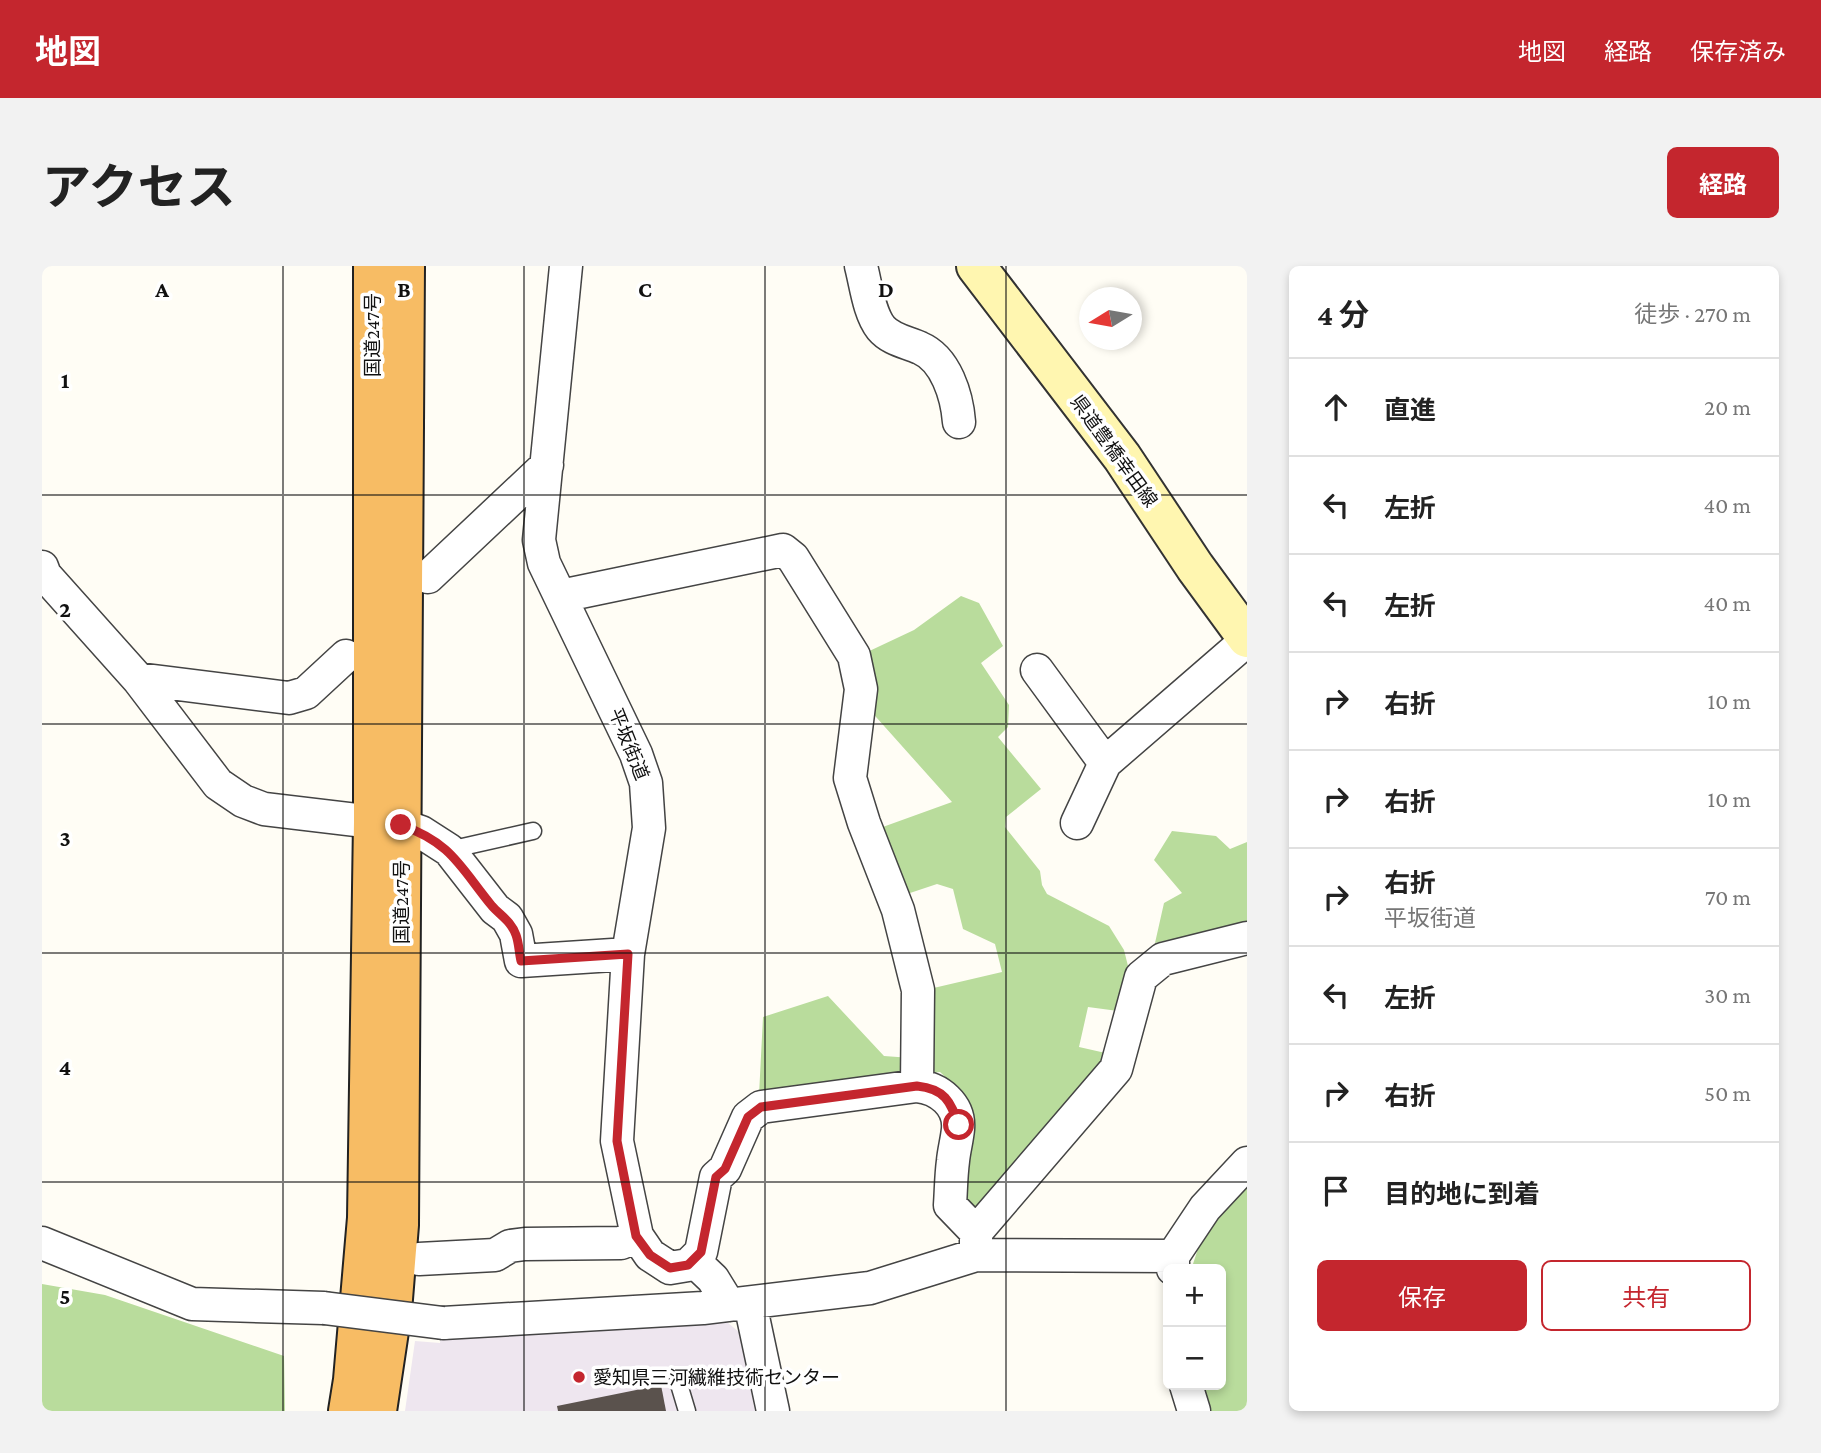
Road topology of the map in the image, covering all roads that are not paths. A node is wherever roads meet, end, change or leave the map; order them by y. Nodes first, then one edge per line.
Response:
1 (373, 266) edge
2 (405, 266) edge
3 (566, 266) edge
4 (861, 266) edge
5 (976, 266) edge
6 (959, 422) dead end
7 (547, 465) junction
8 (42, 567) edge
9 (428, 577) dead end
10 (561, 596) junction
11 (1247, 639) edge
12 (346, 656) dead end
13 (1052, 677) dead end
14 (138, 679) junction
15 (1105, 763) junction
16 (1077, 823) dead end
17 (387, 824) junction
18 (533, 831) dead end
19 (449, 850) junction
20 (1247, 939) edge
21 (628, 954) junction
22 (917, 1086) junction
23 (1247, 1163) edge
24 (636, 1236) junction
25 (42, 1243) edge
26 (976, 1243) junction
27 (419, 1259) dead end
28 (693, 1260) junction
29 (1173, 1262) edge
30 (739, 1304) junction
31 (678, 1381) dead end
32 (1188, 1390) edge
33 (348, 1411) edge
34 (377, 1411) edge
35 (687, 1411) edge
36 (773, 1411) edge
37 (1194, 1411) edge

1 - 17 highway, 国道247号
2 - 17 highway, 国道247号
3 - 7 street, 平坂街道
4 - 6 street
5 - 11 main road, 県道豊橋幸田線
7 - 9 street
7 - 10 street, 平坂街道
8 - 14 street
10 - 21 street, 平坂街道
10 - 22 street
11 - 15 street
12 - 14 street
13 - 15 street
14 - 17 street
15 - 16 street
17 - 19 street
17 - 33 highway, 国道247号
17 - 34 highway, 国道247号
18 - 19 lane
19 - 21 street
20 - 26 street
21 - 24 street, 平坂街道
22 - 26 street
22 - 28 street
23 - 29 street
24 - 27 street
24 - 28 street
25 - 30 street, bridge
26 - 29 street
26 - 30 street
28 - 30 street
30 - 36 street
31 - 35 lane
32 - 37 street

